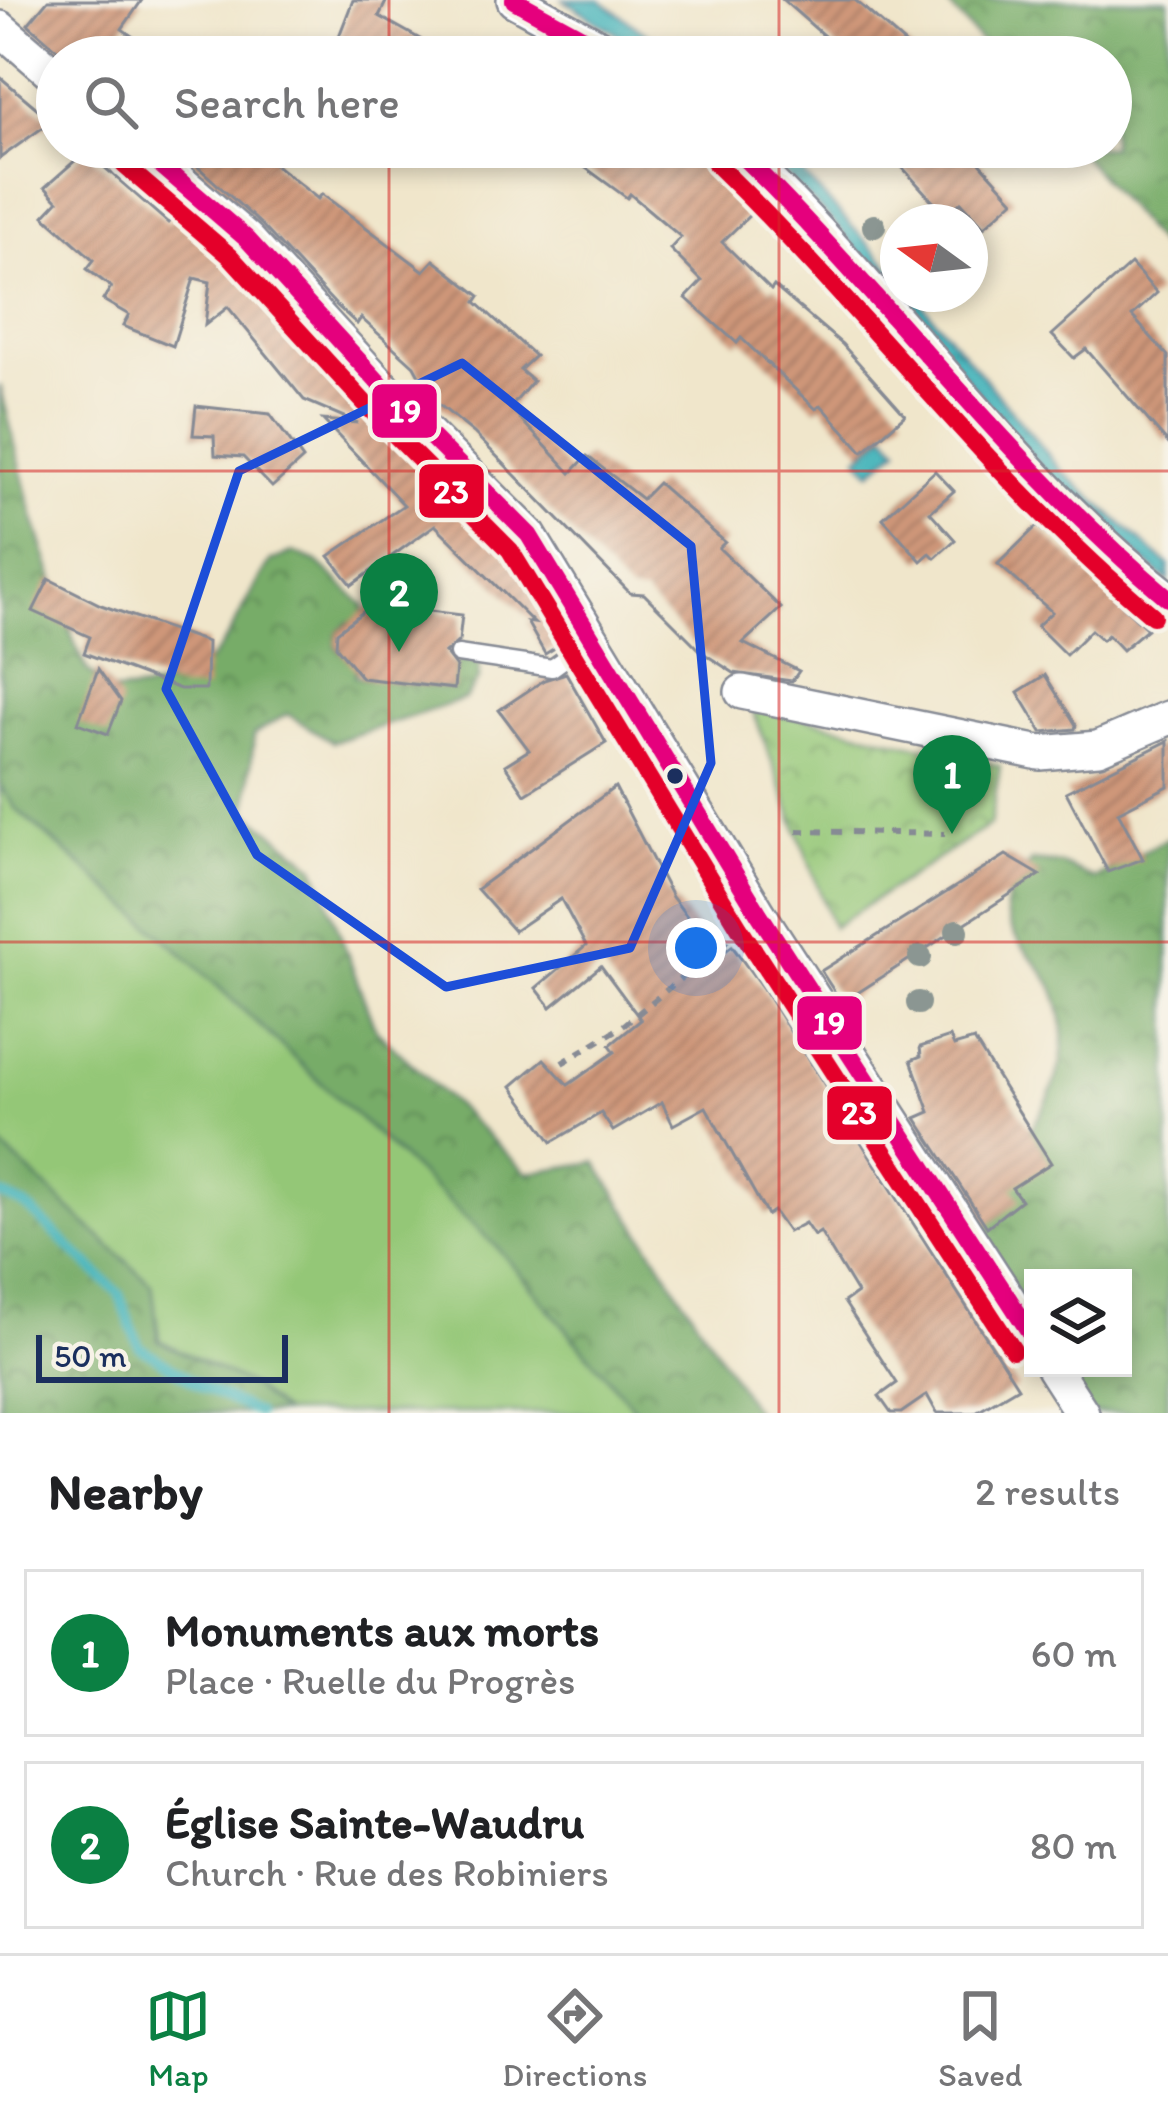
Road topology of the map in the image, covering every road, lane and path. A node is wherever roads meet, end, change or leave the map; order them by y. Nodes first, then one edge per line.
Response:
1 (514, 0) edge
2 (0, 28) edge
3 (580, 36) edge
4 (36, 59) edge
5 (165, 168) edge
6 (757, 168) edge
7 (1168, 598) edge
8 (591, 640) junction
9 (458, 654) dead end
10 (742, 692) dead end
11 (1168, 718) edge
12 (797, 831) dead end
13 (945, 834) dead end
14 (759, 914) junction
15 (562, 1063) dead end
16 (1024, 1323) edge
17 (1059, 1377) edge
18 (1082, 1413) edge

1 - 3 street
2 - 4 street
5 - 8 street
6 - 7 street
8 - 9 lane
8 - 14 street
10 - 11 street
12 - 13 path
14 - 15 path
14 - 16 street
17 - 18 street

